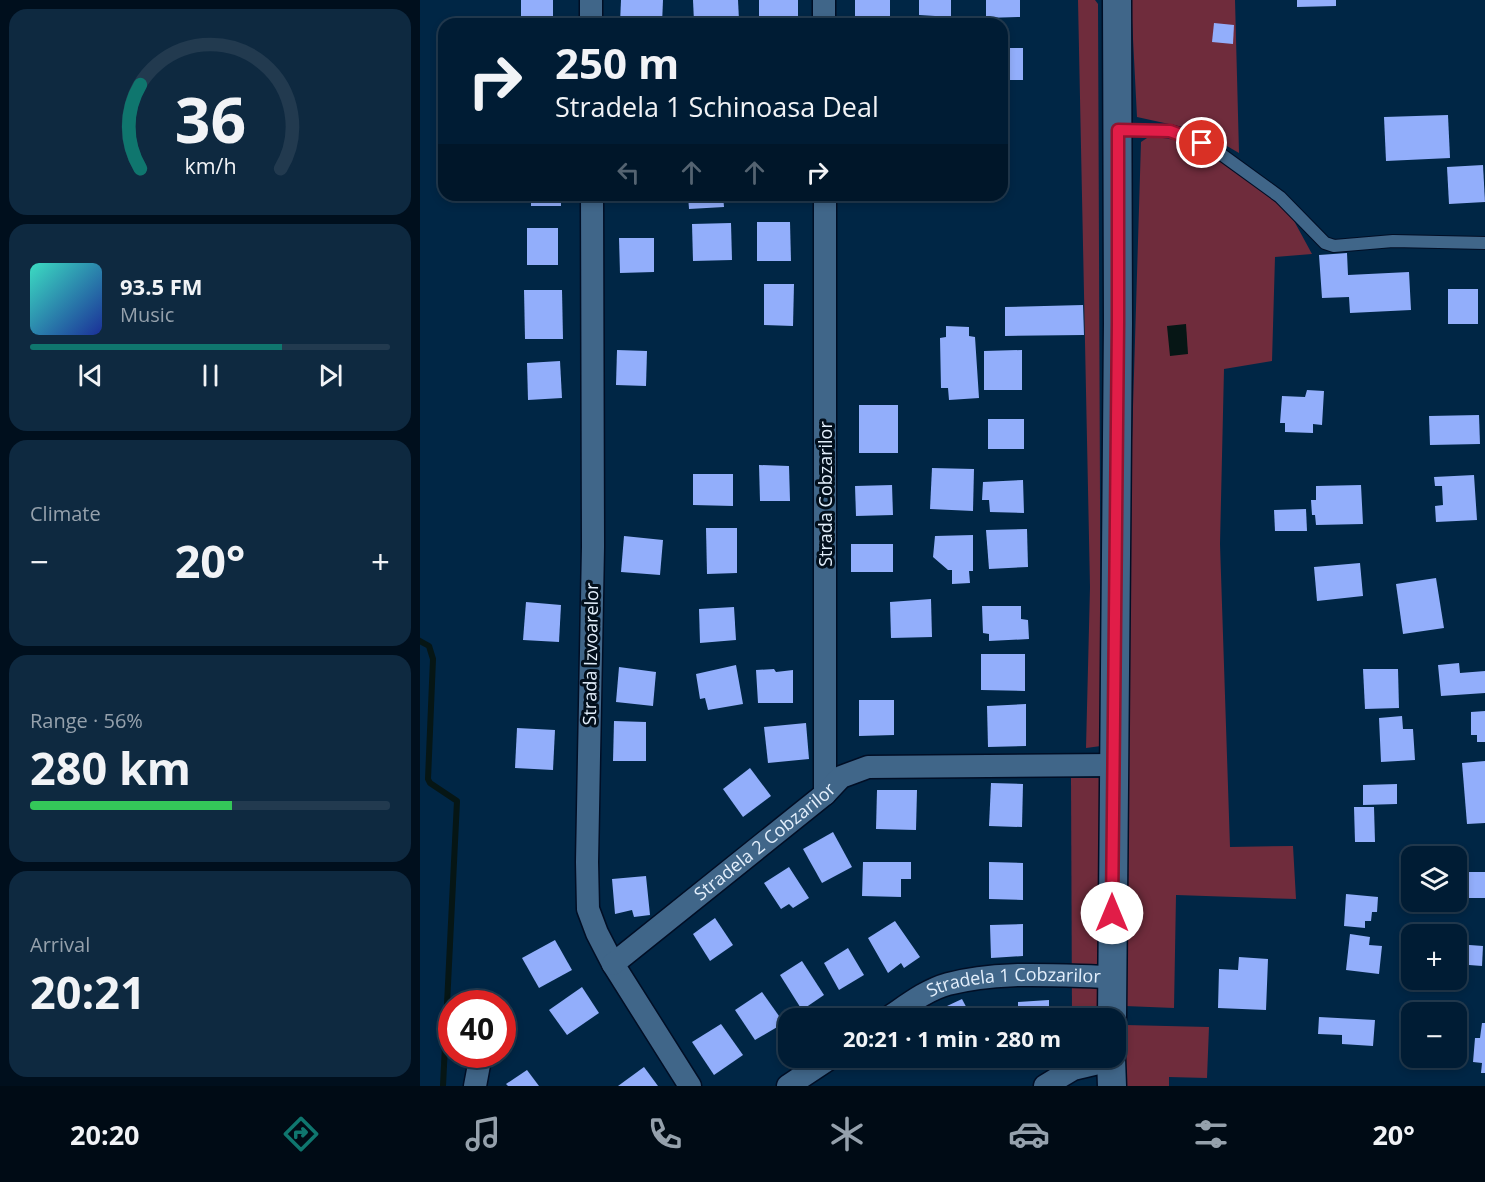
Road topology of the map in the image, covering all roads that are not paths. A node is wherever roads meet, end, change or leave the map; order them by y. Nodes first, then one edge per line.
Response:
1 (591, 0) edge
2 (824, 0) edge
3 (1112, 7) edge
4 (591, 18) edge
5 (824, 18) edge
6 (1118, 130) junction
7 (592, 201) edge
8 (825, 201) edge
9 (1485, 243) edge
10 (1114, 765) junction
11 (825, 794) junction
12 (613, 964) junction
13 (1113, 977) junction
14 (904, 1008) edge
15 (1112, 1008) edge
16 (478, 1068) edge
17 (815, 1068) edge
18 (1112, 1068) edge
19 (475, 1086) edge
20 (690, 1086) edge
21 (788, 1086) edge
22 (1045, 1086) edge

1 - 4 street
2 - 5 street
3 - 6 street
6 - 9 lane
6 - 10 street
7 - 12 street, Strada Izvoarelor
8 - 11 street, Strada Cobzarilor
10 - 11 street, Stradela 2 Cobzarilor
10 - 13 street
11 - 12 street, Stradela 2 Cobzarilor
12 - 20 street, Strada Izvoarelor
13 - 14 street, Stradela 1 Cobzarilor
13 - 15 street
16 - 19 street
17 - 21 street
18 - 22 street

